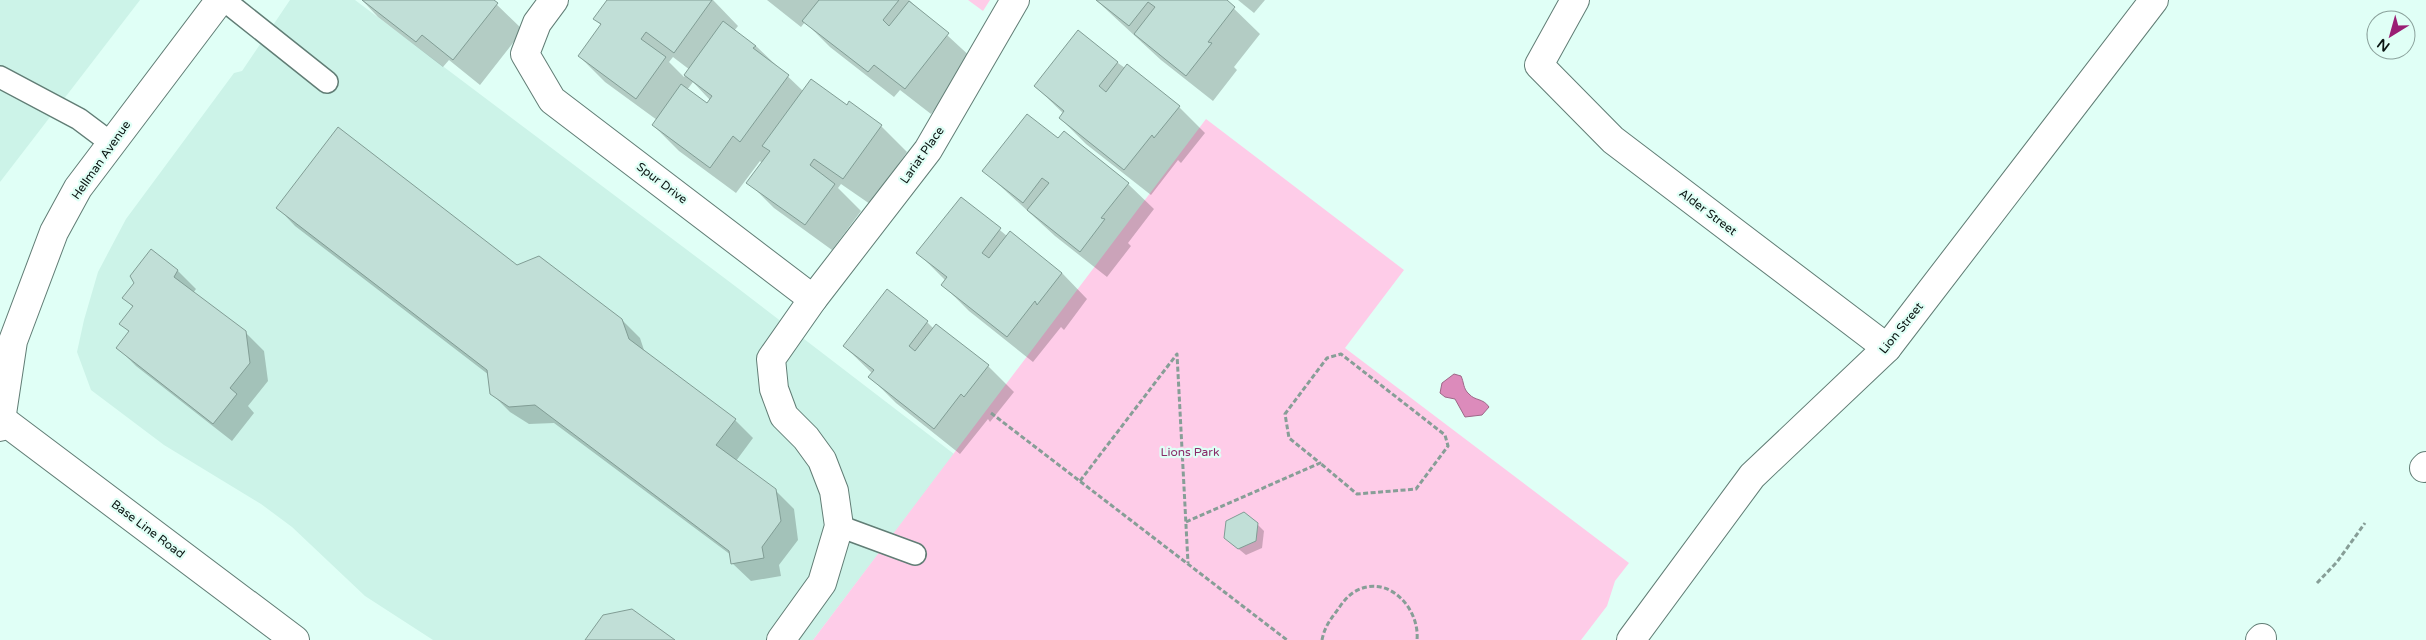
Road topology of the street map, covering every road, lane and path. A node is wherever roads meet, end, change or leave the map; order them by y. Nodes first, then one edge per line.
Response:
1 (220, 0) edge
2 (224, 0) edge
3 (554, 0) edge
4 (1015, 0) edge
5 (1575, 0) edge
6 (2154, 0) edge
7 (0, 77) edge
8 (327, 82) dead end
9 (111, 143) junction
10 (814, 299) junction
11 (1887, 348) junction
12 (991, 414) dead end
13 (0, 421) edge
14 (1320, 463) junction
15 (1080, 481) junction
16 (1186, 522) junction
17 (2365, 523) dead end
18 (839, 526) junction
19 (915, 554) dead end
20 (1188, 564) junction
21 (2317, 583) dead end
22 (295, 640) edge
23 (781, 640) edge
24 (1287, 640) edge
25 (1322, 640) edge
26 (1417, 640) edge
27 (1630, 640) edge

1 - 9 street, Hellman Avenue
2 - 8 lane
3 - 10 street, Spur Drive
4 - 10 street, Lariat Place
5 - 11 street, Alder Street
6 - 11 street, Lion Street
7 - 9 lane
9 - 13 street, Hellman Avenue
10 - 18 street, Lariat Place
11 - 27 street, Lion Street
12 - 15 path
13 - 22 street, Base Line Road
14 - 14 path
14 - 16 path
15 - 16 path
15 - 20 path
16 - 20 path
17 - 21 path
18 - 19 lane
18 - 23 street
20 - 24 path
25 - 26 path

